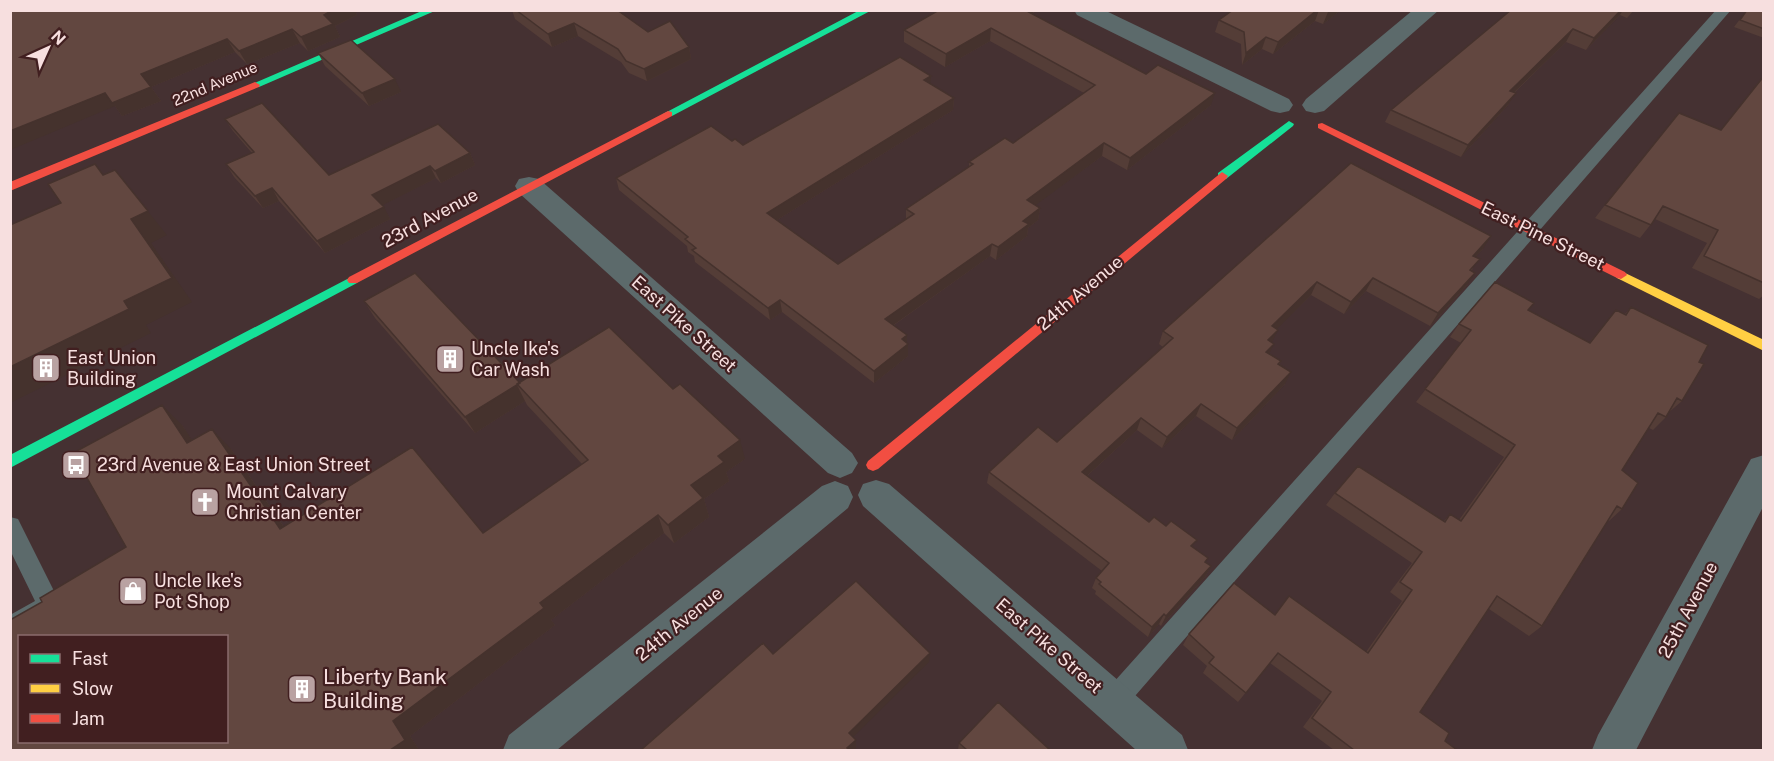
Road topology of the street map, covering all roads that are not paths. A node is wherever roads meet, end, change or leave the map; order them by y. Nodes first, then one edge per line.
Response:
1 (433, 10) edge
2 (868, 10) edge
3 (1085, 10) edge
4 (1428, 10) edge
5 (1724, 10) edge
6 (1285, 115) junction
7 (1319, 115) junction
8 (529, 186) junction
9 (10, 187) edge
10 (1529, 229) junction
11 (1764, 346) edge
12 (10, 462) edge
13 (1764, 470) edge
14 (856, 480) junction
15 (10, 526) edge
16 (10, 628) edge
17 (1113, 702) junction
18 (524, 750) edge
19 (1167, 750) edge
20 (1613, 750) edge

1 - 9 street, 22nd Avenue
2 - 8 street, 23rd Avenue
3 - 6 street
4 - 7 street
5 - 10 lane
6 - 7 street
6 - 14 street, 24th Avenue
7 - 10 street, East Pine Street
8 - 12 street, 23rd Avenue
8 - 14 street, East Pike Street
10 - 11 street, East Pine Street
10 - 17 lane
13 - 20 street, 25th Avenue
14 - 17 street, East Pike Street
14 - 18 street, 24th Avenue
15 - 16 lane
17 - 19 street, East Pike Street

